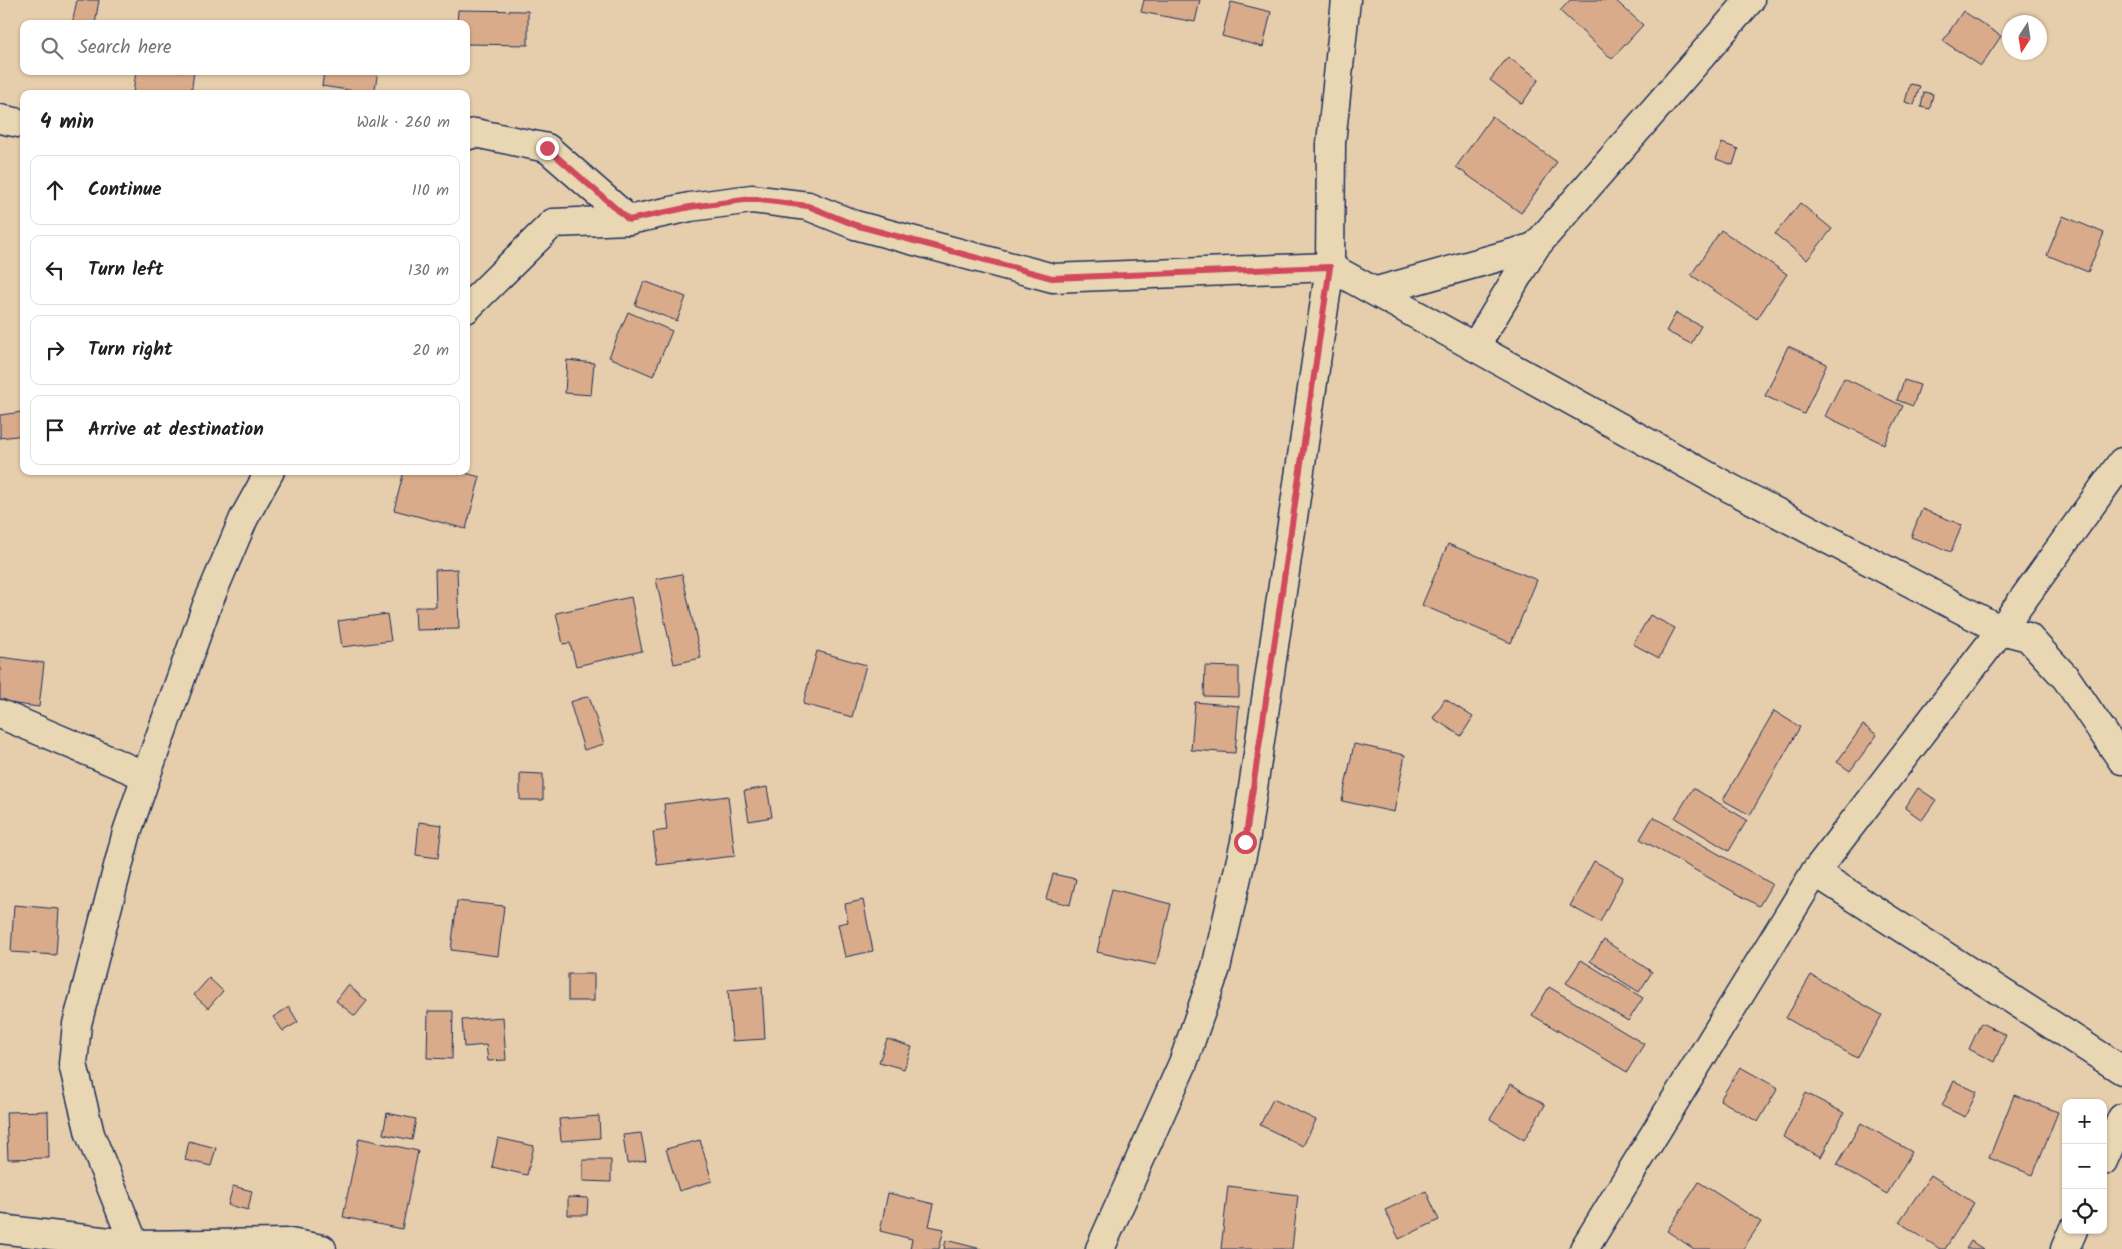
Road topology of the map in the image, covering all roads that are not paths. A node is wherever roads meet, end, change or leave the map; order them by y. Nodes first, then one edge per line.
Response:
1 (1346, 0) edge
2 (1750, 0) edge
3 (0, 119) edge
4 (20, 123) edge
5 (470, 134) edge
6 (629, 220) junction
7 (1535, 247) junction
8 (1330, 267) junction
9 (1377, 291) junction
10 (470, 305) edge
11 (1475, 347) junction
12 (2122, 462) edge
13 (268, 475) edge
14 (2001, 630) junction
15 (0, 714) edge
16 (2122, 760) edge
17 (146, 776) junction
18 (1815, 872) junction
19 (2122, 1070) edge
20 (2122, 1118) edge
21 (2107, 1152) edge
22 (0, 1229) edge
23 (2071, 1234) edge
24 (136, 1247) edge
25 (322, 1249) edge
26 (1100, 1249) edge
27 (1584, 1249) edge
28 (2065, 1249) edge

1 - 8 street
2 - 7 street
3 - 4 street
5 - 6 street
6 - 8 street
6 - 10 street
7 - 9 street
7 - 11 street
8 - 9 street
8 - 26 street
9 - 11 street
11 - 14 street
12 - 14 street
13 - 17 street
14 - 16 street
14 - 18 street
15 - 17 street
17 - 24 street
18 - 19 street
18 - 27 street
20 - 21 street
22 - 24 street
23 - 28 street
24 - 25 street

